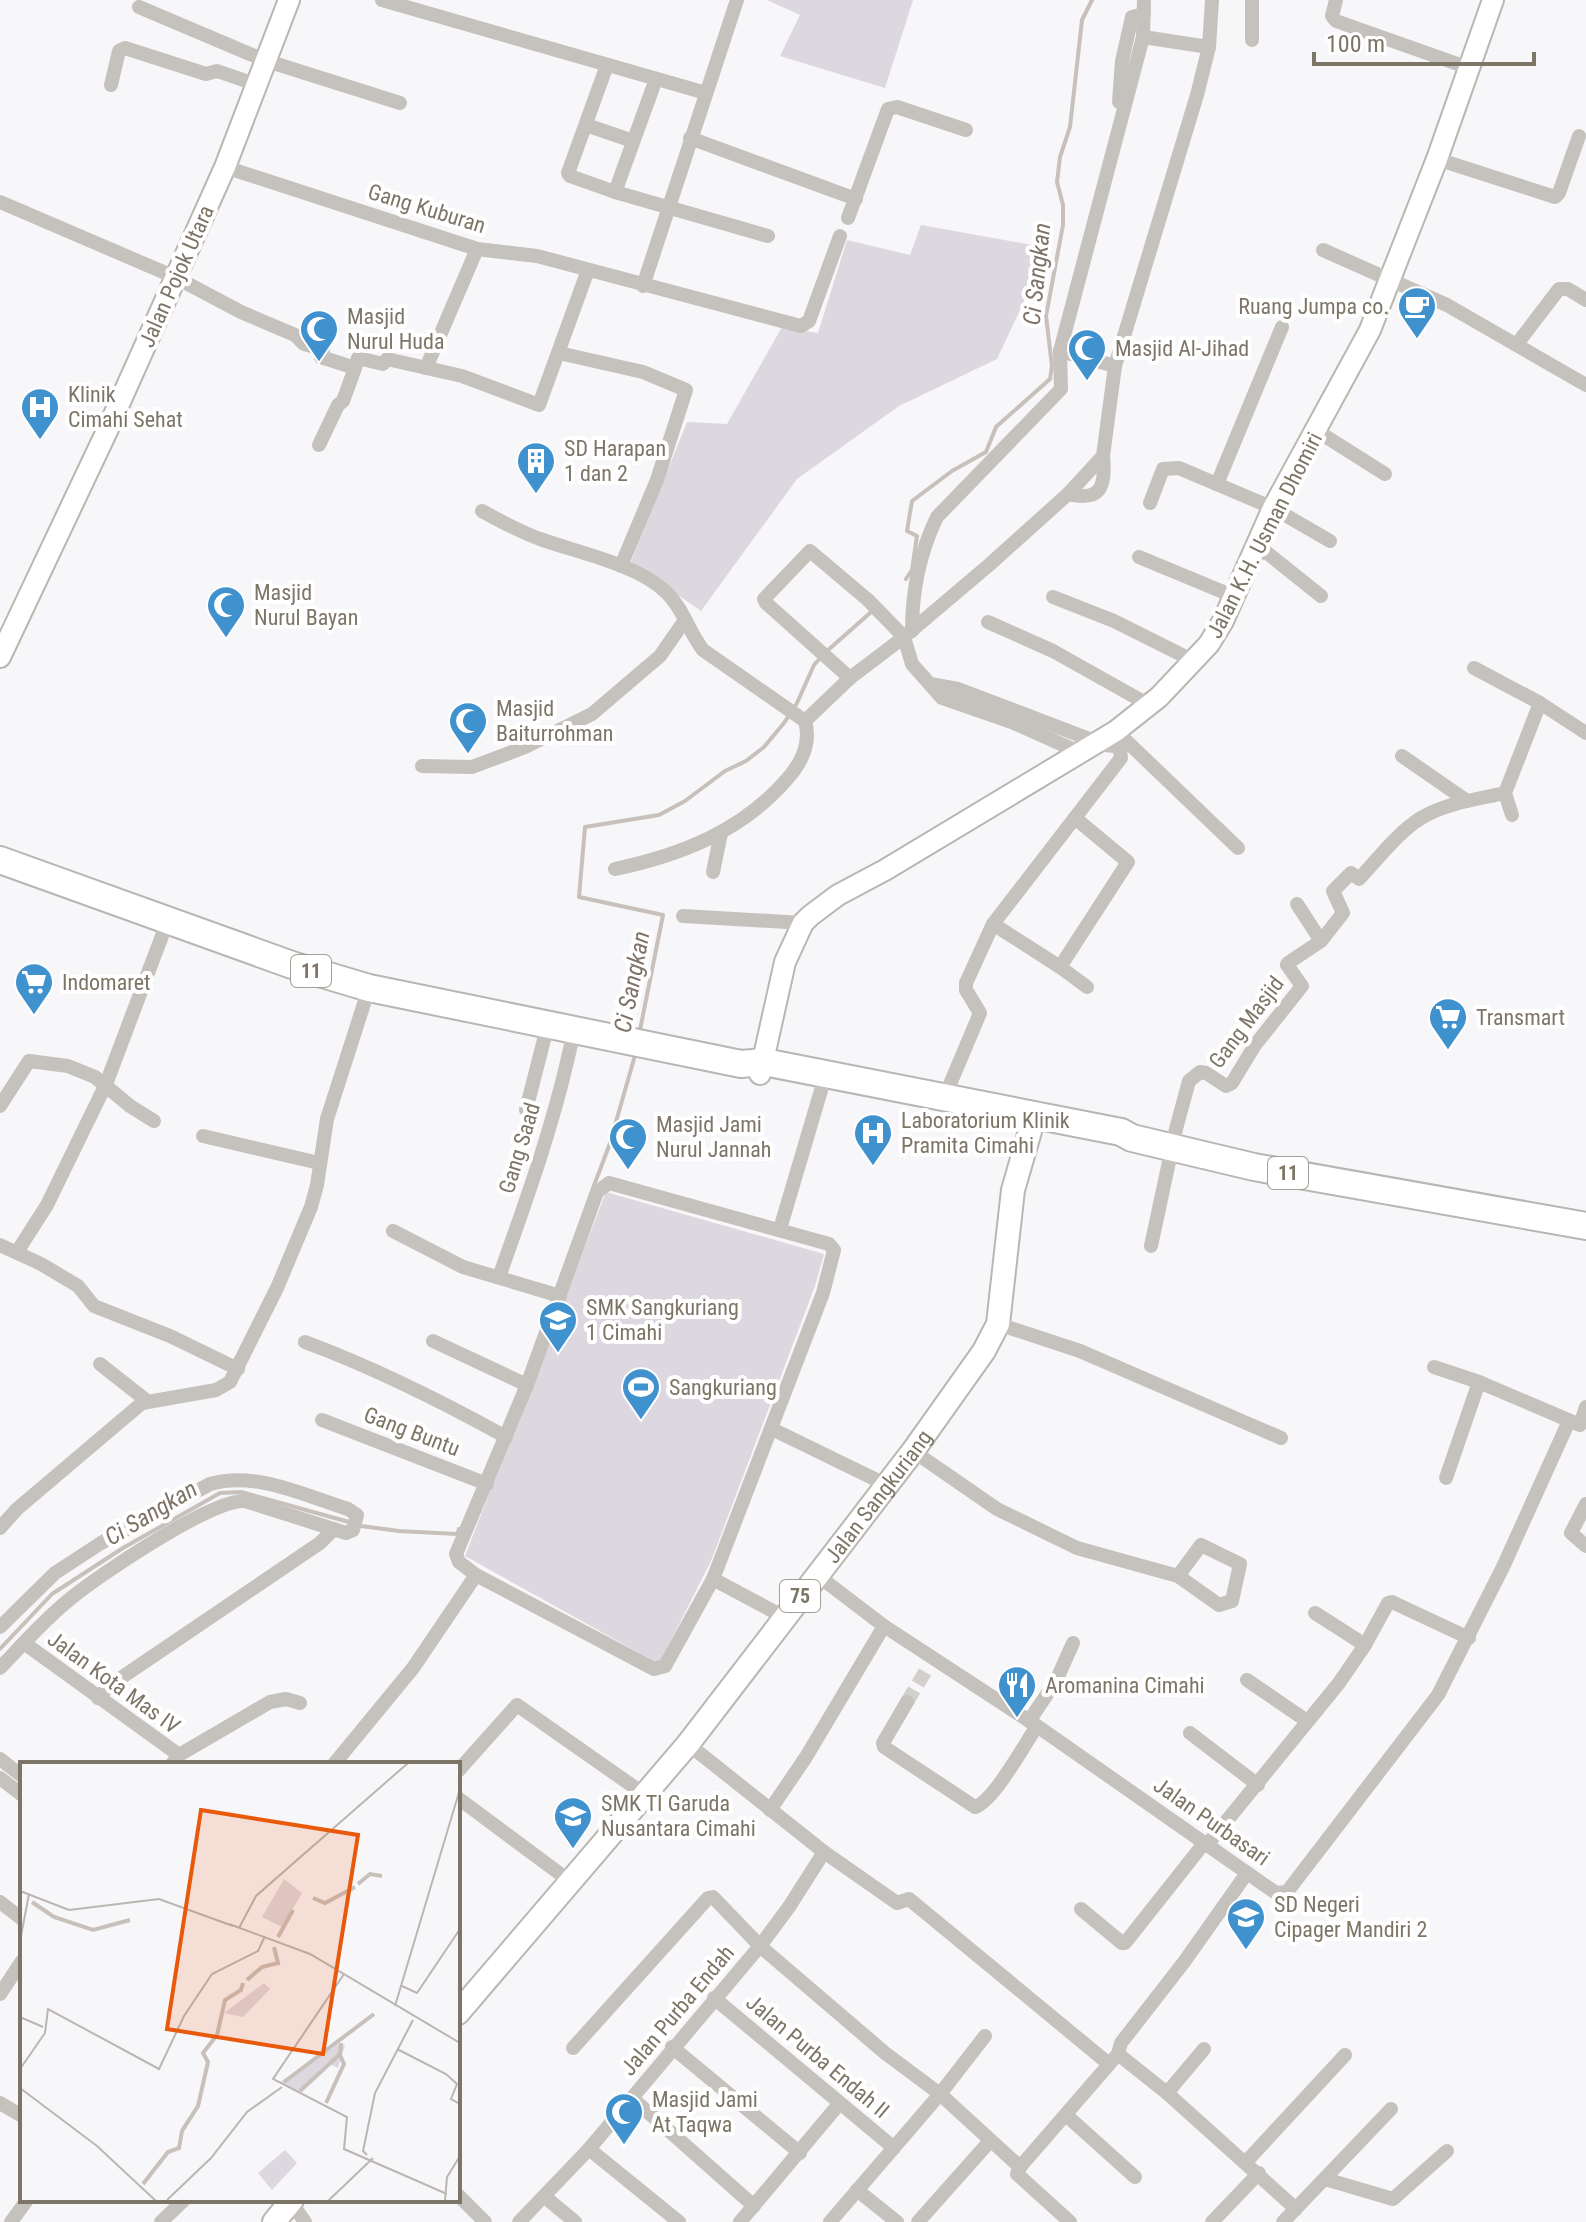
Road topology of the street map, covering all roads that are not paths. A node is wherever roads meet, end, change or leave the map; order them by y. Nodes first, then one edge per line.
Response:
1 (289, 0) edge
2 (382, 0) edge
3 (737, 0) edge
4 (1212, 0) edge
5 (1252, 0) edge
6 (1336, 0) edge
7 (1493, 0) edge
8 (139, 7) dead end
9 (1144, 7) edge
10 (1143, 37) junction
11 (1252, 40) dead end
12 (1209, 47) junction
13 (264, 60) junction
14 (607, 65) junction
15 (1469, 68) junction
16 (656, 79) junction
17 (255, 84) junction
18 (111, 85) dead end
19 (706, 93) junction
20 (400, 103) dead end
21 (586, 125) junction
22 (1119, 127) junction
23 (966, 130) dead end
24 (1579, 136) dead end
25 (690, 138) junction
26 (633, 141) junction
27 (1437, 159) junction
28 (225, 167) junction
29 (615, 192) junction
30 (856, 199) junction
31 (0, 202) edge
32 (669, 208) junction
33 (848, 218) dead end
34 (768, 236) dead end
35 (840, 236) dead end
36 (477, 249) junction
37 (1323, 250) dead end
38 (588, 270) junction
39 (175, 277) junction
40 (1391, 278) junction
41 (643, 286) junction
42 (1586, 300) edge
43 (1282, 327) dead end
44 (1517, 344) junction
45 (1060, 351) junction
46 (559, 353) junction
47 (1115, 366) junction
48 (355, 368) junction
49 (426, 368) junction
50 (1586, 385) edge
51 (1317, 431) junction
52 (319, 445) dead end
53 (1385, 474) dead end
54 (1217, 484) junction
55 (1150, 503) dead end
56 (1273, 508) junction
57 (482, 511) dead end
58 (1330, 541) dead end
59 (1256, 544) junction
60 (1139, 557) dead end
61 (621, 566) junction
62 (1233, 596) junction
63 (1321, 596) dead end
64 (1053, 597) dead end
65 (685, 620) junction
66 (988, 622) dead end
67 (6, 632) edge
68 (908, 634) junction
69 (0, 657) edge
70 (1194, 661) junction
71 (1474, 668) dead end
72 (850, 678) junction
73 (930, 684) junction
74 (1540, 703) junction
75 (1151, 706) junction
76 (793, 714) junction
77 (1116, 731) junction
78 (1586, 733) edge
79 (1088, 746) junction
80 (1402, 756) dead end
81 (422, 766) dead end
82 (1505, 793) junction
83 (1467, 801) junction
84 (1512, 815) dead end
85 (1075, 818) junction
86 (721, 833) junction
87 (1238, 848) dead end
88 (0, 860) edge
89 (615, 869) dead end
90 (713, 872) dead end
91 (1297, 904) dead end
92 (683, 916) dead end
93 (168, 920) junction
94 (803, 923) junction
95 (993, 924) junction
96 (1321, 941) junction
97 (1060, 967) junction
98 (1087, 987) dead end
99 (369, 988) junction
100 (561, 1027) junction
101 (755, 1066) junction
102 (106, 1084) junction
103 (822, 1087) junction
104 (945, 1096) junction
105 (0, 1106) edge
106 (526, 1110) dead end
107 (1034, 1120) junction
108 (154, 1121) dead end
109 (203, 1136) dead end
110 (1173, 1148) junction
111 (319, 1163) junction
112 (1586, 1226) edge
113 (780, 1229) junction
114 (393, 1231) dead end
115 (0, 1245) edge
116 (1151, 1246) dead end
117 (17, 1252) junction
118 (499, 1277) junction
119 (557, 1295) junction
120 (998, 1324) junction
121 (433, 1341) dead end
122 (305, 1342) dead end
123 (100, 1364) dead end
124 (1434, 1367) dead end
125 (238, 1369) junction
126 (1479, 1382) junction
127 (527, 1385) junction
128 (147, 1401) junction
129 (1586, 1407) edge
130 (322, 1420) dead end
131 (1579, 1424) edge
132 (772, 1429) junction
133 (506, 1437) junction
134 (1281, 1438) dead end
135 (913, 1451) junction
136 (1446, 1478) dead end
137 (487, 1484) junction
138 (887, 1485) junction
139 (1586, 1504) edge
140 (0, 1528) edge
141 (334, 1529) junction
142 (1586, 1546) edge
143 (476, 1575) junction
144 (817, 1575) junction
145 (1178, 1576) junction
146 (713, 1579) junction
147 (1315, 1613) dead end
148 (784, 1617) junction
149 (884, 1626) junction
150 (0, 1627) edge
151 (1469, 1638) junction
152 (24, 1643) junction
153 (1073, 1643) dead end
154 (1365, 1645) junction
155 (0, 1668) edge
156 (1247, 1680) dead end
157 (98, 1698) junction
158 (907, 1702) tunnel mouth
159 (300, 1703) dead end
160 (1307, 1721) junction
161 (1033, 1724) junction
162 (1190, 1733) dead end
163 (688, 1744) junction
164 (0, 1759) edge
165 (175, 1760) edge
166 (336, 1762) edge
167 (460, 1769) edge
168 (20, 1774) edge
169 (0, 1778) edge
170 (1258, 1785) junction
171 (20, 1793) edge
172 (644, 1794) junction
173 (460, 1799) edge
174 (770, 1810) junction
175 (1206, 1844) junction
176 (824, 1852) junction
177 (1247, 1873) junction
178 (571, 1882) junction
179 (0, 1902) edge
180 (1081, 1909) dead end
181 (20, 1917) edge
182 (760, 1946) junction
183 (20, 1964) edge
184 (0, 1994) edge
185 (714, 1998) junction
186 (460, 2011) edge
187 (985, 2036) dead end
188 (672, 2047) junction
189 (573, 2048) dead end
190 (1204, 2049) dead end
191 (1345, 2055) dead end
192 (1114, 2059) junction
193 (1167, 2093) junction
194 (940, 2094) junction
195 (632, 2098) junction
196 (0, 2103) edge
197 (839, 2104) junction
198 (1391, 2109) dead end
199 (20, 2115) edge
200 (1066, 2115) junction
201 (990, 2141) junction
202 (894, 2148) junction
203 (589, 2149) junction
204 (1447, 2151) dead end
205 (800, 2153) junction
206 (1246, 2162) junction
207 (1020, 2167) junction
208 (1259, 2173) junction
209 (1135, 2177) dead end
210 (1325, 2179) junction
211 (857, 2190) junction
212 (460, 2197) edge
213 (545, 2197) junction
214 (26, 2202) edge
215 (182, 2202) edge
216 (291, 2202) edge
217 (293, 2202) edge
218 (754, 2206) junction
219 (1296, 2209) junction
220 (11, 2222) edge
221 (161, 2222) edge
222 (274, 2222) edge
223 (305, 2222) edge
224 (485, 2222) edge
225 (519, 2222) edge
226 (575, 2222) edge
227 (679, 2222) edge
228 (740, 2222) edge
229 (830, 2222) edge
230 (897, 2222) edge
231 (918, 2222) edge
232 (1070, 2222) edge
233 (1212, 2222) edge
234 (1283, 2222) edge

1 - 13 main road, Jalan Pojok Utara
2 - 14 street
3 - 19 street
4 - 12 street
5 - 11 street
6 - 15 street
7 - 15 main road, Jalan K.H. Usman Dhomiri
8 - 13 street
9 - 10 street
9 - 22 street
10 - 12 street
10 - 22 street
12 - 47 street
13 - 17 main road, Jalan Pojok Utara
13 - 20 street
14 - 16 street
14 - 21 street
15 - 27 main road, Jalan K.H. Usman Dhomiri
16 - 19 street
16 - 26 street
17 - 18 street
17 - 28 main road, Jalan Pojok Utara
19 - 25 street
21 - 26 street
21 - 29 street
22 - 45 street
23 - 30 street
24 - 27 street
25 - 30 street
25 - 32 street
26 - 29 street
27 - 40 main road, Jalan K.H. Usman Dhomiri
28 - 36 street, Gang Kuburan
28 - 39 main road, Jalan Pojok Utara
29 - 32 street
30 - 33 street
31 - 39 street
32 - 34 street
32 - 41 street
35 - 41 street, Gang Kuburan
36 - 38 street, Gang Kuburan
36 - 49 street
37 - 40 street
38 - 41 street, Gang Kuburan
38 - 46 street
39 - 48 street
39 - 67 main road, Jalan Pojok Utara
40 - 44 street
40 - 51 main road, Jalan K.H. Usman Dhomiri
42 - 44 street
43 - 54 street
44 - 50 street
45 - 47 street
45 - 68 street
46 - 49 street
46 - 61 street
47 - 68 street
48 - 49 street
48 - 52 street
51 - 53 street
51 - 56 main road, Jalan K.H. Usman Dhomiri
54 - 55 street
54 - 56 street
56 - 58 street
56 - 59 main road, Jalan K.H. Usman Dhomiri
57 - 61 street
59 - 62 main road, Jalan K.H. Usman Dhomiri
59 - 63 street
60 - 62 street
61 - 65 street
62 - 70 main road, Jalan K.H. Usman Dhomiri
64 - 70 street
65 - 76 street
65 - 81 street
66 - 75 street
67 - 69 main road, Jalan Pojok Utara
68 - 72 street
68 - 72 street
68 - 73 street
70 - 75 main road, Jalan K.H. Usman Dhomiri
71 - 74 street
72 - 76 street
73 - 79 street
73 - 79 street
74 - 78 street
74 - 82 street
75 - 77 main road, Jalan K.H. Usman Dhomiri
76 - 86 street
77 - 79 main road, Jalan K.H. Usman Dhomiri
77 - 87 street
79 - 85 street
79 - 94 main road, Jalan K.H. Usman Dhomiri
80 - 83 street
82 - 83 street
82 - 84 street
83 - 96 street, Gang Masjid
85 - 95 street
85 - 97 street
86 - 89 street
86 - 90 street
88 - 93 highway, 11
91 - 96 street
92 - 94 street
93 - 99 highway, 11
93 - 102 street
94 - 101 main road, Jalan K.H. Usman Dhomiri
95 - 97 street
95 - 104 street
96 - 110 street, Gang Masjid
97 - 98 street
99 - 100 highway, 11
99 - 111 street
100 - 101 highway, 11
100 - 106 street
100 - 118 street, Gang Saad
101 - 103 highway, 11
101 - 104 highway, 11
102 - 105 street
102 - 108 street
102 - 117 street
103 - 107 highway, 11
103 - 113 street
104 - 107 highway, 11
107 - 110 highway, 11
107 - 120 main road, Jalan Sangkuriang / 75
109 - 111 street
110 - 112 highway, 11
110 - 116 street
111 - 125 street
113 - 119 street
113 - 132 street
114 - 118 street
115 - 117 street
117 - 125 street
118 - 119 street
119 - 127 street
120 - 134 street
120 - 135 main road, Jalan Sangkuriang / 75
121 - 127 street
122 - 133 street
123 - 128 street
124 - 126 street
125 - 128 street
126 - 131 street
126 - 136 street
127 - 133 street
128 - 140 street
129 - 131 street, Jalan Purbasari
130 - 137 street, Gang Buntu
131 - 151 street, Jalan Purbasari
132 - 138 street
132 - 146 street
133 - 137 street
135 - 138 main road, Jalan Sangkuriang / 75
135 - 145 street
137 - 143 street
138 - 144 main road, Jalan Sangkuriang / 75
139 - 142 street
141 - 150 street
141 - 152 street
141 - 157 street
143 - 146 street
143 - 166 street
144 - 148 main road, Jalan Sangkuriang / 75
144 - 149 street, Jalan Purbasari
145 - 145 street
146 - 148 street
147 - 154 street
148 - 163 main road, Jalan Sangkuriang / 75
149 - 161 street, Jalan Purbasari
149 - 174 street
151 - 154 street
151 - 177 street, Jalan Purbasari
152 - 155 street
152 - 157 street, Jalan Kota Mas IV
153 - 161 street
154 - 160 street
156 - 160 street
157 - 165 street, Jalan Kota Mas IV
158 - 161 street
159 - 165 street
160 - 170 street
161 - 175 street, Jalan Purbasari
162 - 170 street
163 - 172 main road, Jalan Sangkuriang / 75
163 - 174 street
164 - 168 street
167 - 172 street
169 - 171 street
170 - 175 street
172 - 178 main road, Jalan Sangkuriang / 75
173 - 178 street
174 - 176 street
175 - 177 street, Jalan Purbasari
175 - 180 street
176 - 182 street, Jalan Purba Endah
176 - 192 street
177 - 192 street
178 - 186 main road, Jalan Sangkuriang / 75
179 - 181 street
182 - 185 street, Jalan Purba Endah
182 - 189 street
182 - 194 street
183 - 184 street
185 - 188 street, Jalan Purba Endah
185 - 197 street, Jalan Purba Endah II
187 - 194 street
188 - 195 street, Jalan Purba Endah
188 - 205 street
190 - 193 street
191 - 206 street
192 - 193 street
192 - 200 street
193 - 206 street
194 - 201 street
194 - 202 street
195 - 203 street, Jalan Purba Endah
195 - 218 street
196 - 199 street
197 - 202 street, Jalan Purba Endah II
197 - 205 street
198 - 210 street
200 - 207 street
200 - 209 street
201 - 207 street
201 - 231 street
202 - 211 street
203 - 213 street, Jalan Purba Endah
203 - 227 street
204 - 210 street
205 - 218 street
206 - 208 street
207 - 232 street
208 - 219 street
208 - 233 street
210 - 219 street
211 - 229 street
211 - 230 street
212 - 224 street
213 - 225 street, Jalan Purba Endah
213 - 226 street
214 - 220 street
215 - 221 street
216 - 222 main road
217 - 223 street
218 - 228 street
219 - 234 street

